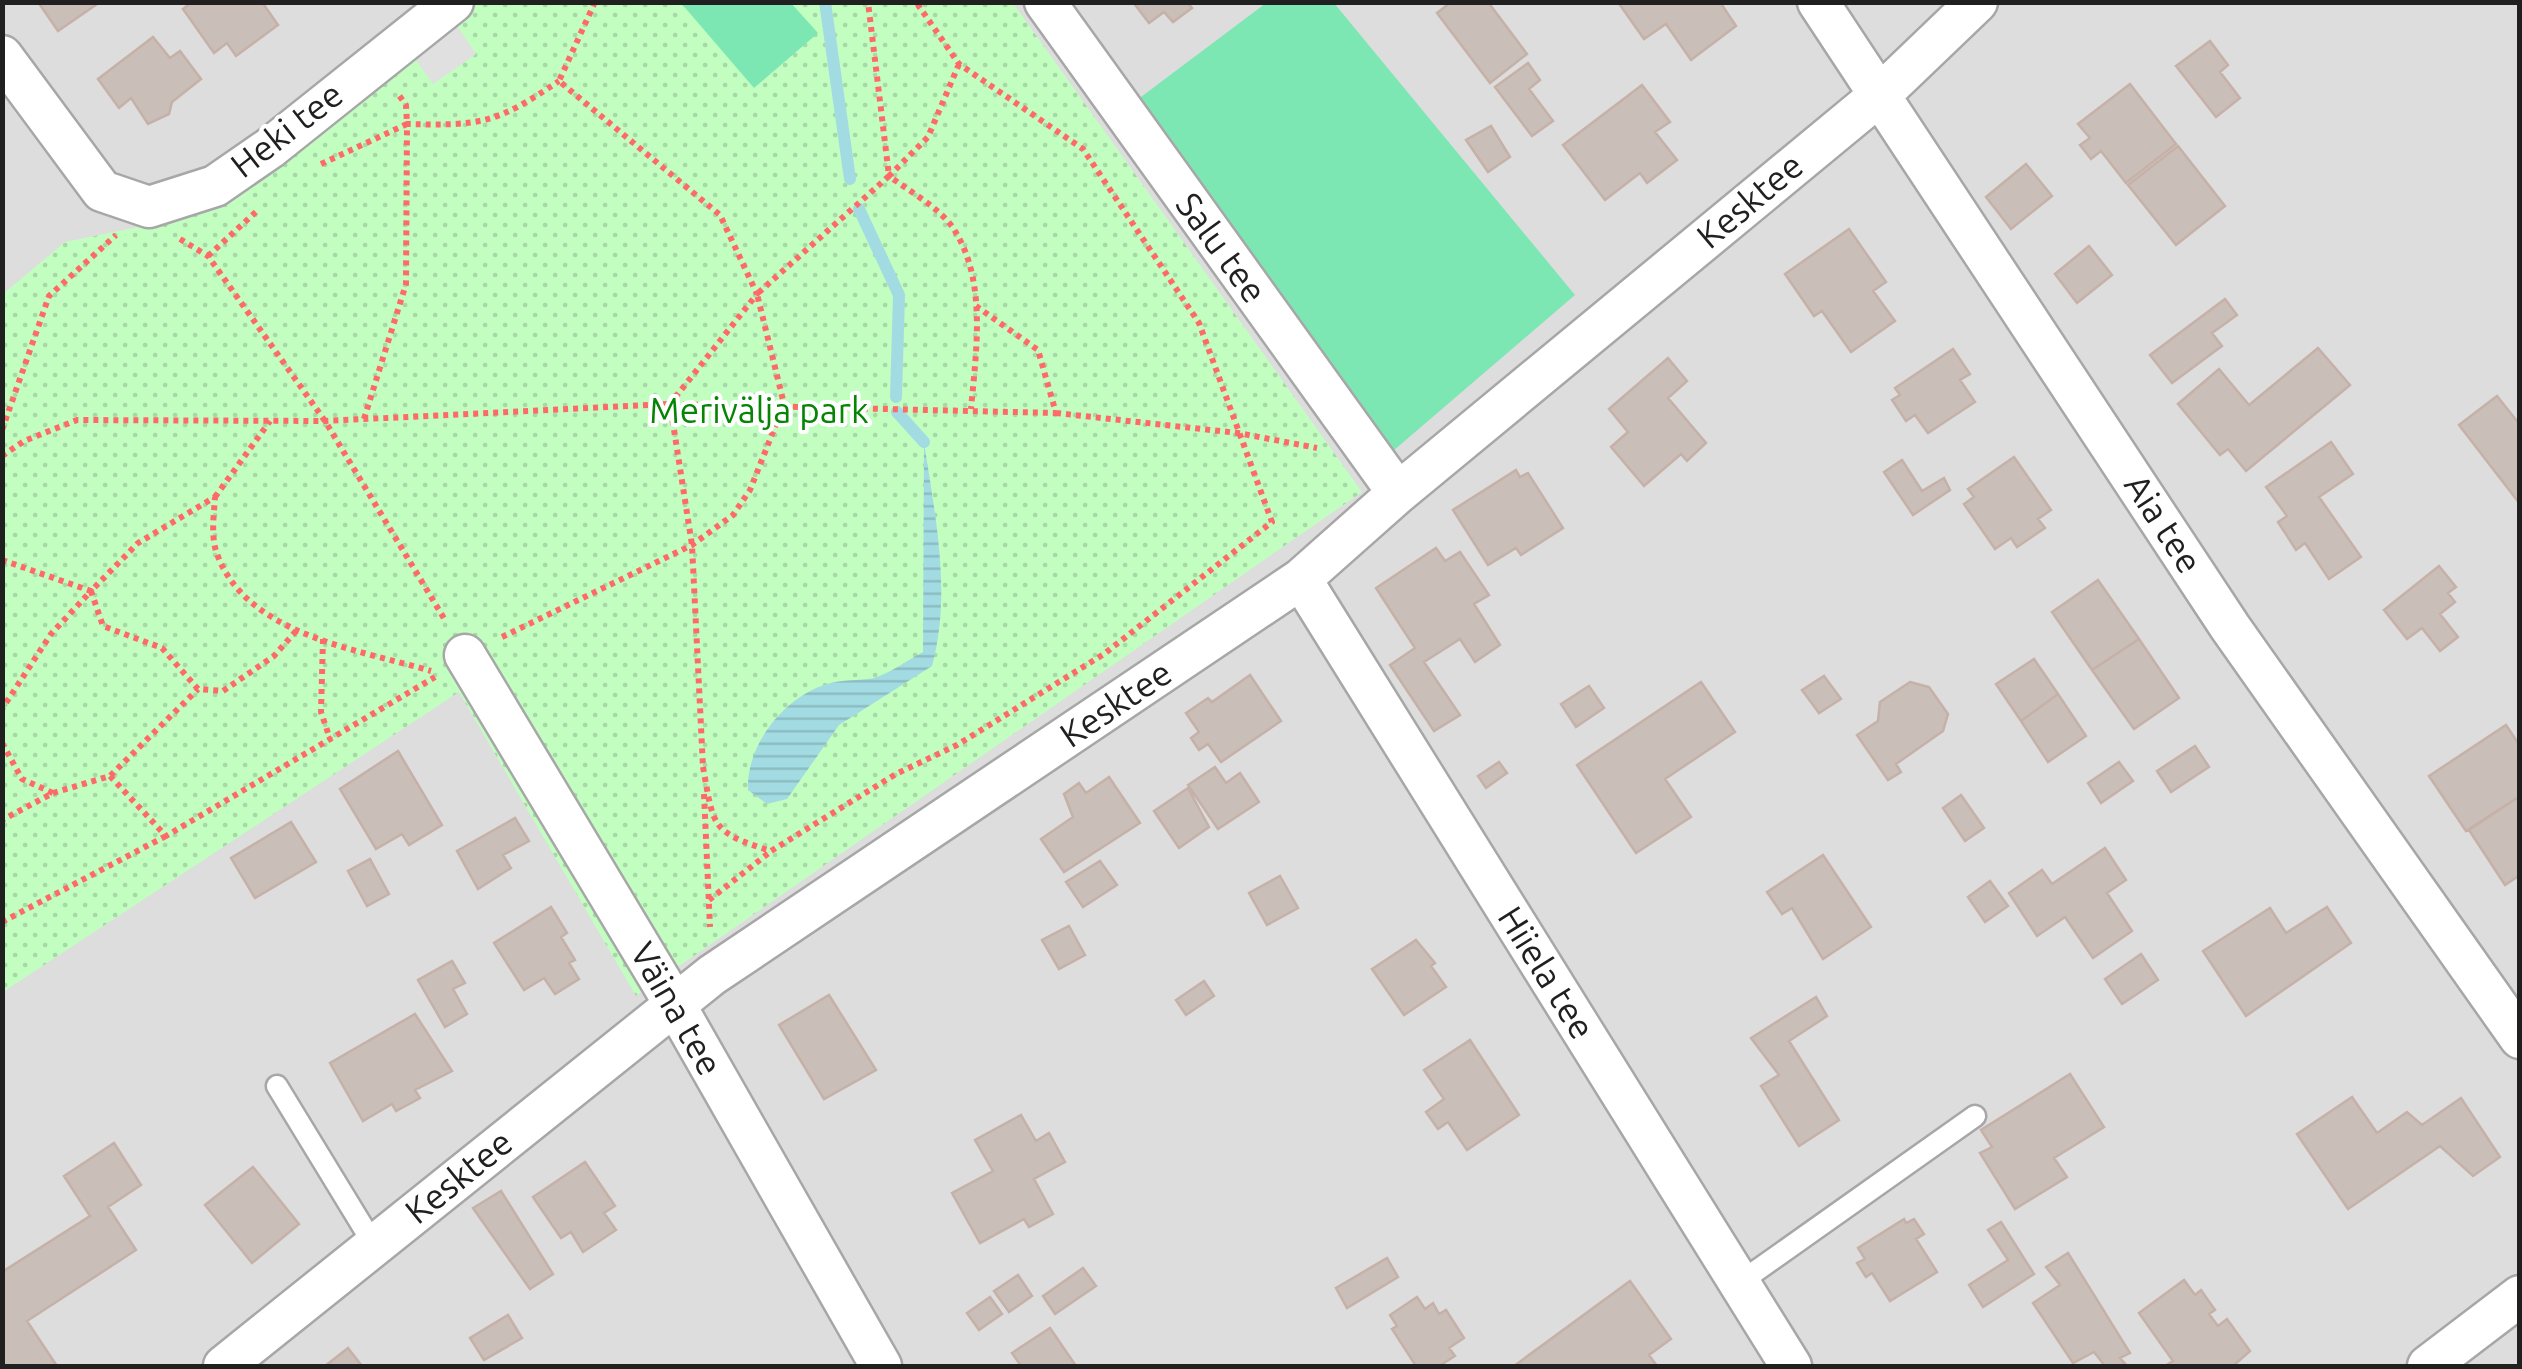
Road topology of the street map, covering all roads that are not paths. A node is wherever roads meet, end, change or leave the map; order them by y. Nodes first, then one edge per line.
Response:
1 (453, 2) edge
2 (1045, 2) edge
3 (1818, 2) edge
4 (1977, 2) edge
5 (2, 56) edge
6 (1880, 94) junction
7 (1398, 493) junction
8 (1300, 580) junction
9 (466, 655) road end
10 (674, 1003) junction
11 (2520, 1038) edge
12 (278, 1086) dead end
13 (1975, 1116) dead end
14 (374, 1245) junction
15 (1739, 1282) junction
16 (2520, 1296) edge
17 (224, 1366) edge
18 (881, 1366) edge
19 (1792, 1366) edge
20 (2428, 1366) edge

1 - 5 street, Heki tee
2 - 7 street, Salu tee
3 - 6 street, Aia tee
4 - 6 street, Kesktee
6 - 7 street, Kesktee
6 - 11 street, Aia tee
7 - 8 street, Kesktee
8 - 10 street, Kesktee
8 - 15 street, Hiiela tee
9 - 10 street, Väina tee
10 - 14 street, Kesktee
10 - 18 street, Väina tee
12 - 14 lane
13 - 15 lane
14 - 17 street, Kesktee
15 - 19 street, Hiiela tee
16 - 20 street

